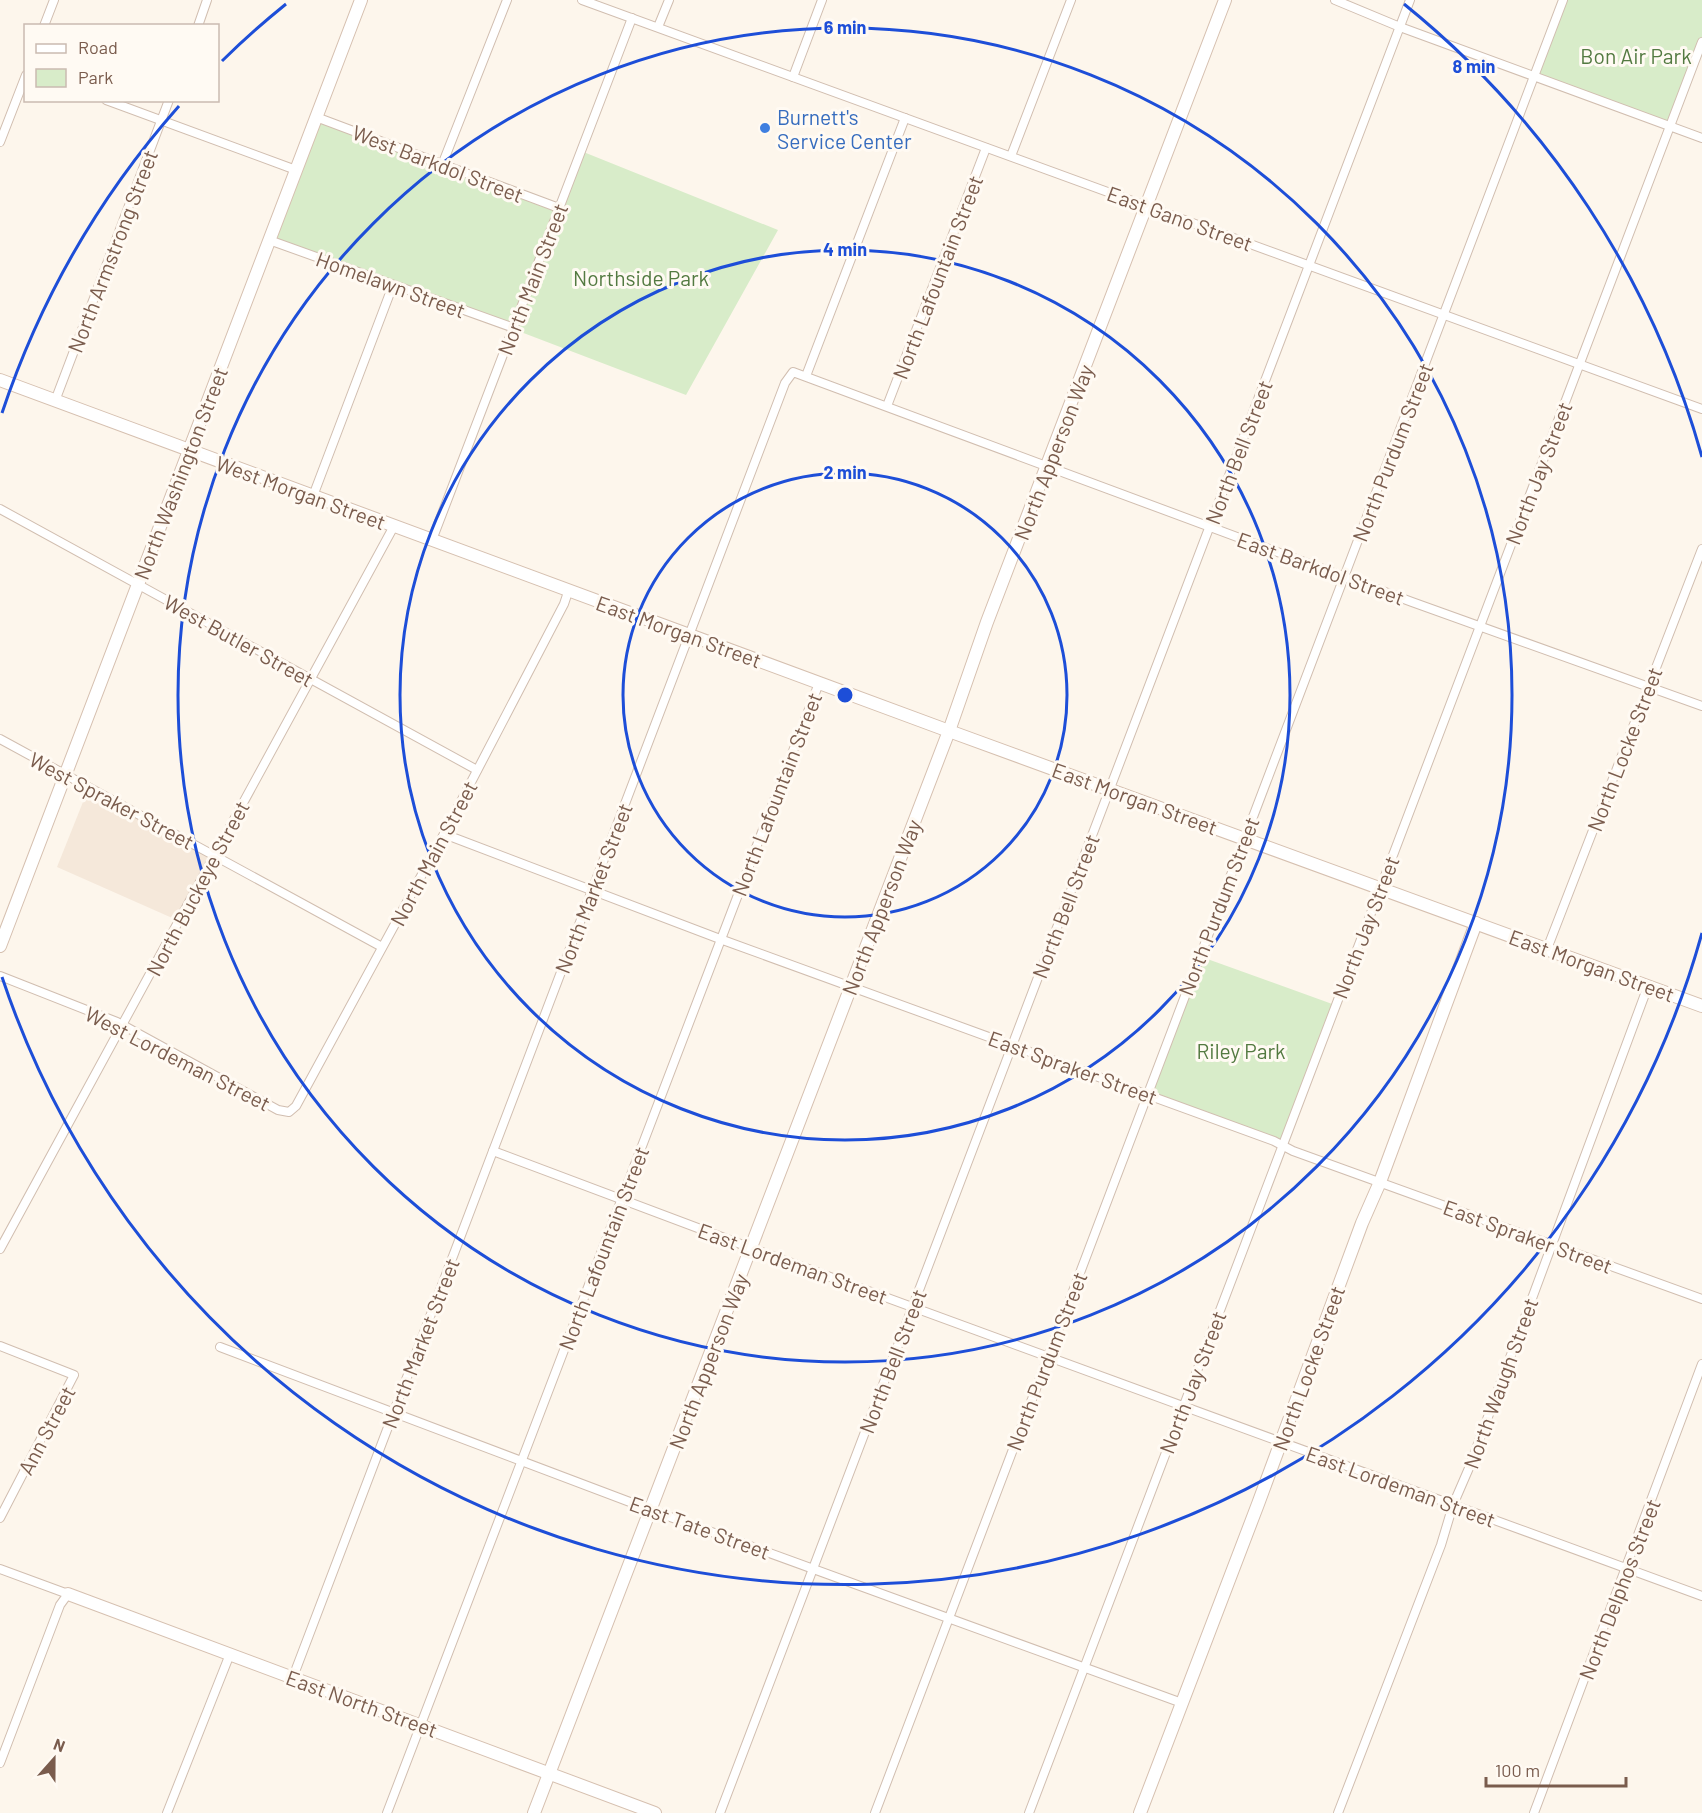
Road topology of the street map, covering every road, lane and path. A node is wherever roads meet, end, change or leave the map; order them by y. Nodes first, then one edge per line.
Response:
1 (54, 0) edge
2 (207, 0) edge
3 (361, 0) edge
4 (507, 0) edge
5 (582, 0) edge
6 (669, 0) edge
7 (822, 0) edge
8 (1071, 0) edge
9 (1225, 0) edge
10 (1335, 0) edge
11 (1410, 0) edge
12 (1563, 0) edge
13 (632, 18) junction
14 (45, 24) edge
15 (199, 24) edge
16 (658, 27) junction
17 (1400, 27) junction
18 (1702, 42) edge
19 (1534, 75) junction
20 (793, 77) junction
21 (24, 80) edge
22 (111, 102) edge
23 (168, 102) edge
24 (316, 117) junction
25 (905, 118) junction
26 (162, 121) junction
27 (1670, 126) junction
28 (1702, 138) edge
29 (0, 142) edge
30 (986, 148) junction
31 (1011, 156) junction
32 (442, 165) junction
33 (296, 170) junction
34 (1148, 206) junction
35 (559, 208) junction
36 (269, 240) junction
37 (1310, 264) junction
38 (393, 285) junction
39 (1444, 314) junction
40 (513, 328) junction
41 (1579, 363) junction
42 (806, 376) junction
43 (0, 380) edge
44 (55, 401) junction
45 (887, 406) junction
46 (1702, 409) edge
47 (189, 451) junction
48 (1048, 466) junction
49 (313, 496) junction
50 (0, 509) edge
51 (394, 526) junction
52 (1210, 526) junction
53 (432, 540) junction
54 (1702, 549) edge
55 (1345, 576) junction
56 (138, 585) junction
57 (569, 589) junction
58 (1480, 626) junction
59 (689, 635) junction
60 (310, 679) junction
61 (819, 683) junction
62 (1648, 688) junction
63 (1702, 706) edge
64 (949, 731) junction
65 (0, 739) edge
66 (477, 770) junction
67 (66, 774) junction
68 (1110, 789) junction
69 (444, 834) junction
70 (1244, 838) junction
71 (215, 855) junction
72 (1380, 888) junction
73 (592, 891) junction
74 (1476, 923) junction
75 (720, 939) junction
76 (0, 946) edge
77 (382, 947) junction
78 (1547, 949) junction
79 (0, 976) edge
80 (850, 986) junction
81 (1648, 986) junction
82 (1701, 1004) edge
83 (122, 1026) junction
84 (1012, 1045) junction
85 (1147, 1094) junction
86 (289, 1112) joint
87 (1282, 1144) junction
88 (492, 1151) junction
89 (1380, 1182) junction
90 (621, 1200) junction
91 (1552, 1244) junction
92 (751, 1248) junction
93 (0, 1249) edge
94 (1702, 1299) edge
95 (913, 1307) junction
96 (0, 1346) edge
97 (220, 1347) dead end
98 (1048, 1357) junction
99 (1702, 1364) edge
100 (1183, 1406) junction
101 (393, 1413) junction
102 (1280, 1442) junction
103 (522, 1461) junction
104 (1453, 1505) junction
105 (651, 1510) junction
106 (0, 1518) edge
107 (814, 1568) junction
108 (0, 1569) edge
109 (1627, 1569) junction
110 (68, 1594) junction
111 (1702, 1596) edge
112 (949, 1617) junction
113 (230, 1654) junction
114 (1084, 1667) junction
115 (293, 1677) junction
116 (1182, 1703) junction
117 (422, 1725) junction
118 (0, 1763) edge
119 (550, 1773) junction
120 (167, 1813) edge
121 (387, 1813) edge
122 (534, 1813) edge
123 (655, 1813) edge
124 (720, 1813) edge
125 (875, 1813) edge
126 (1029, 1813) edge
127 (1140, 1813) edge
128 (1338, 1813) edge
129 (1534, 1813) edge

1 - 14 street
2 - 15 street
3 - 24 street, North Washington Street
4 - 32 street
5 - 13 street, East Gano Street
6 - 16 street
7 - 20 street
8 - 31 street
9 - 34 street, North Apperson Way
10 - 17 street
11 - 17 street, North Bell Street
12 - 19 street, North Purdum Street
13 - 16 street, East Gano Street
13 - 35 street, North Main Street
16 - 20 street, East Gano Street
17 - 19 street
17 - 37 street, North Bell Street
18 - 27 street, North Jay Street
19 - 27 street
19 - 39 street, North Purdum Street
20 - 25 street, East Gano Street
21 - 29 street
22 - 26 street
23 - 26 street, North Armstrong Street
24 - 32 street, West Barkdol Street
24 - 33 street, North Washington Street
25 - 30 street, East Gano Street
25 - 42 street
26 - 33 street
26 - 44 street, North Armstrong Street
27 - 28 street
27 - 41 street, North Jay Street
30 - 31 street, East Gano Street
30 - 45 street, North Lafountain Street
31 - 34 street, East Gano Street
32 - 35 street, West Barkdol Street
33 - 36 street, North Washington Street
34 - 37 street, East Gano Street
34 - 48 street, North Apperson Way
35 - 40 street, North Main Street
36 - 38 street, Homelawn Street
36 - 47 street, North Washington Street
37 - 39 street, East Gano Street
37 - 52 street, North Bell Street
38 - 40 street, Homelawn Street
38 - 49 street
39 - 41 street, East Gano Street
39 - 55 street, North Purdum Street
40 - 53 street, North Main Street
41 - 46 street, East Gano Street
41 - 58 street, North Jay Street
42 - 45 street, East Barkdol Street
42 - 59 street, North Market Street
43 - 44 street, West Morgan Street
44 - 47 street, West Morgan Street
45 - 48 street, East Barkdol Street
47 - 49 street, West Morgan Street
47 - 56 street, North Washington Street
48 - 52 street, East Barkdol Street
48 - 64 street, North Apperson Way
49 - 51 street, West Morgan Street
50 - 56 street, West Butler Street
51 - 53 street, West Morgan Street
51 - 60 street, North Buckeye Street
52 - 55 street, East Barkdol Street
52 - 68 street, North Bell Street
53 - 57 street, West Morgan Street
54 - 62 street, North Locke Street
55 - 58 street, East Barkdol Street
55 - 70 street, North Purdum Street
56 - 60 street, West Butler Street
56 - 67 street, North Washington Street
57 - 59 street, East Morgan Street
57 - 66 street, North Main Street
58 - 62 street, East Barkdol Street
58 - 72 street, North Jay Street
59 - 61 street, East Morgan Street
59 - 73 street, North Market Street
60 - 66 street, West Butler Street
60 - 71 street, North Buckeye Street
61 - 64 street, East Morgan Street
61 - 75 street, North Lafountain Street
62 - 63 street, East Barkdol Street
62 - 78 street, North Locke Street
64 - 68 street, East Morgan Street
64 - 80 street, North Apperson Way
65 - 67 street, West Spraker Street
66 - 69 street, North Main Street
67 - 71 street, West Spraker Street
67 - 76 street, North Washington Street
68 - 70 street, East Morgan Street
68 - 84 street, North Bell Street
69 - 73 street, East Spraker Street
69 - 77 street, North Main Street
70 - 72 street, East Morgan Street
70 - 85 street, North Purdum Street
71 - 77 street, West Spraker Street
71 - 83 street, North Buckeye Street
72 - 74 street, East Morgan Street
72 - 87 street, North Jay Street
73 - 75 street, East Spraker Street
73 - 88 street, North Market Street
74 - 78 street, East Morgan Street
74 - 89 street, North Locke Street
75 - 80 street, East Spraker Street
75 - 90 street, North Lafountain Street
77 - 86 street, North Main Street
78 - 81 street, East Morgan Street
79 - 83 street, West Lordeman Street
80 - 84 street, East Spraker Street
80 - 92 street, North Apperson Way
81 - 82 street, East Morgan Street
81 - 91 street, North Waugh Street
83 - 86 street, West Lordeman Street
83 - 93 street, North Buckeye Street
84 - 85 street, East Spraker Street
84 - 95 street, North Bell Street
85 - 87 street, East Spraker Street
85 - 98 street, North Purdum Street
87 - 89 street, East Spraker Street
87 - 100 street, North Jay Street
88 - 90 street, East Lordeman Street
88 - 101 street, North Market Street
89 - 91 street, East Spraker Street
89 - 102 street, North Locke Street
90 - 92 street, East Lordeman Street
90 - 103 street, North Lafountain Street
91 - 94 street, East Spraker Street
91 - 104 street, North Waugh Street
92 - 95 street, East Lordeman Street
92 - 105 street, North Apperson Way
95 - 98 street, East Lordeman Street
95 - 107 street, North Bell Street
96 - 106 street, Ann Street
97 - 101 street, East Tate Street
98 - 100 street, East Lordeman Street
98 - 112 street, North Purdum Street
99 - 109 street, North Delphos Street
100 - 102 street, East Lordeman Street
100 - 114 street, North Jay Street
101 - 103 street, East Tate Street
101 - 115 street, North Market Street
102 - 104 street, East Lordeman Street
102 - 116 street, North Locke Street
103 - 105 street, East Tate Street
103 - 117 street, North Lafountain Street
104 - 109 street, East Lordeman Street
104 - 128 street, North Waugh Street
105 - 107 street, East Tate Street
105 - 119 street, North Apperson Way
107 - 112 street, East Tate Street
107 - 124 street, North Bell Street
108 - 110 street
109 - 111 street, East Lordeman Street
109 - 129 street, North Delphos Street
110 - 113 street, East North Street
110 - 118 street
112 - 114 street, East Tate Street
112 - 125 street, North Purdum Street
113 - 115 street, East North Street
113 - 120 street
114 - 116 street, East Tate Street
114 - 126 street, North Jay Street
115 - 117 street, East North Street
116 - 127 street, North Locke Street
117 - 119 street, East North Street
117 - 121 street, North Lafountain Street
119 - 122 street, North Apperson Way
119 - 123 street, East North Street

